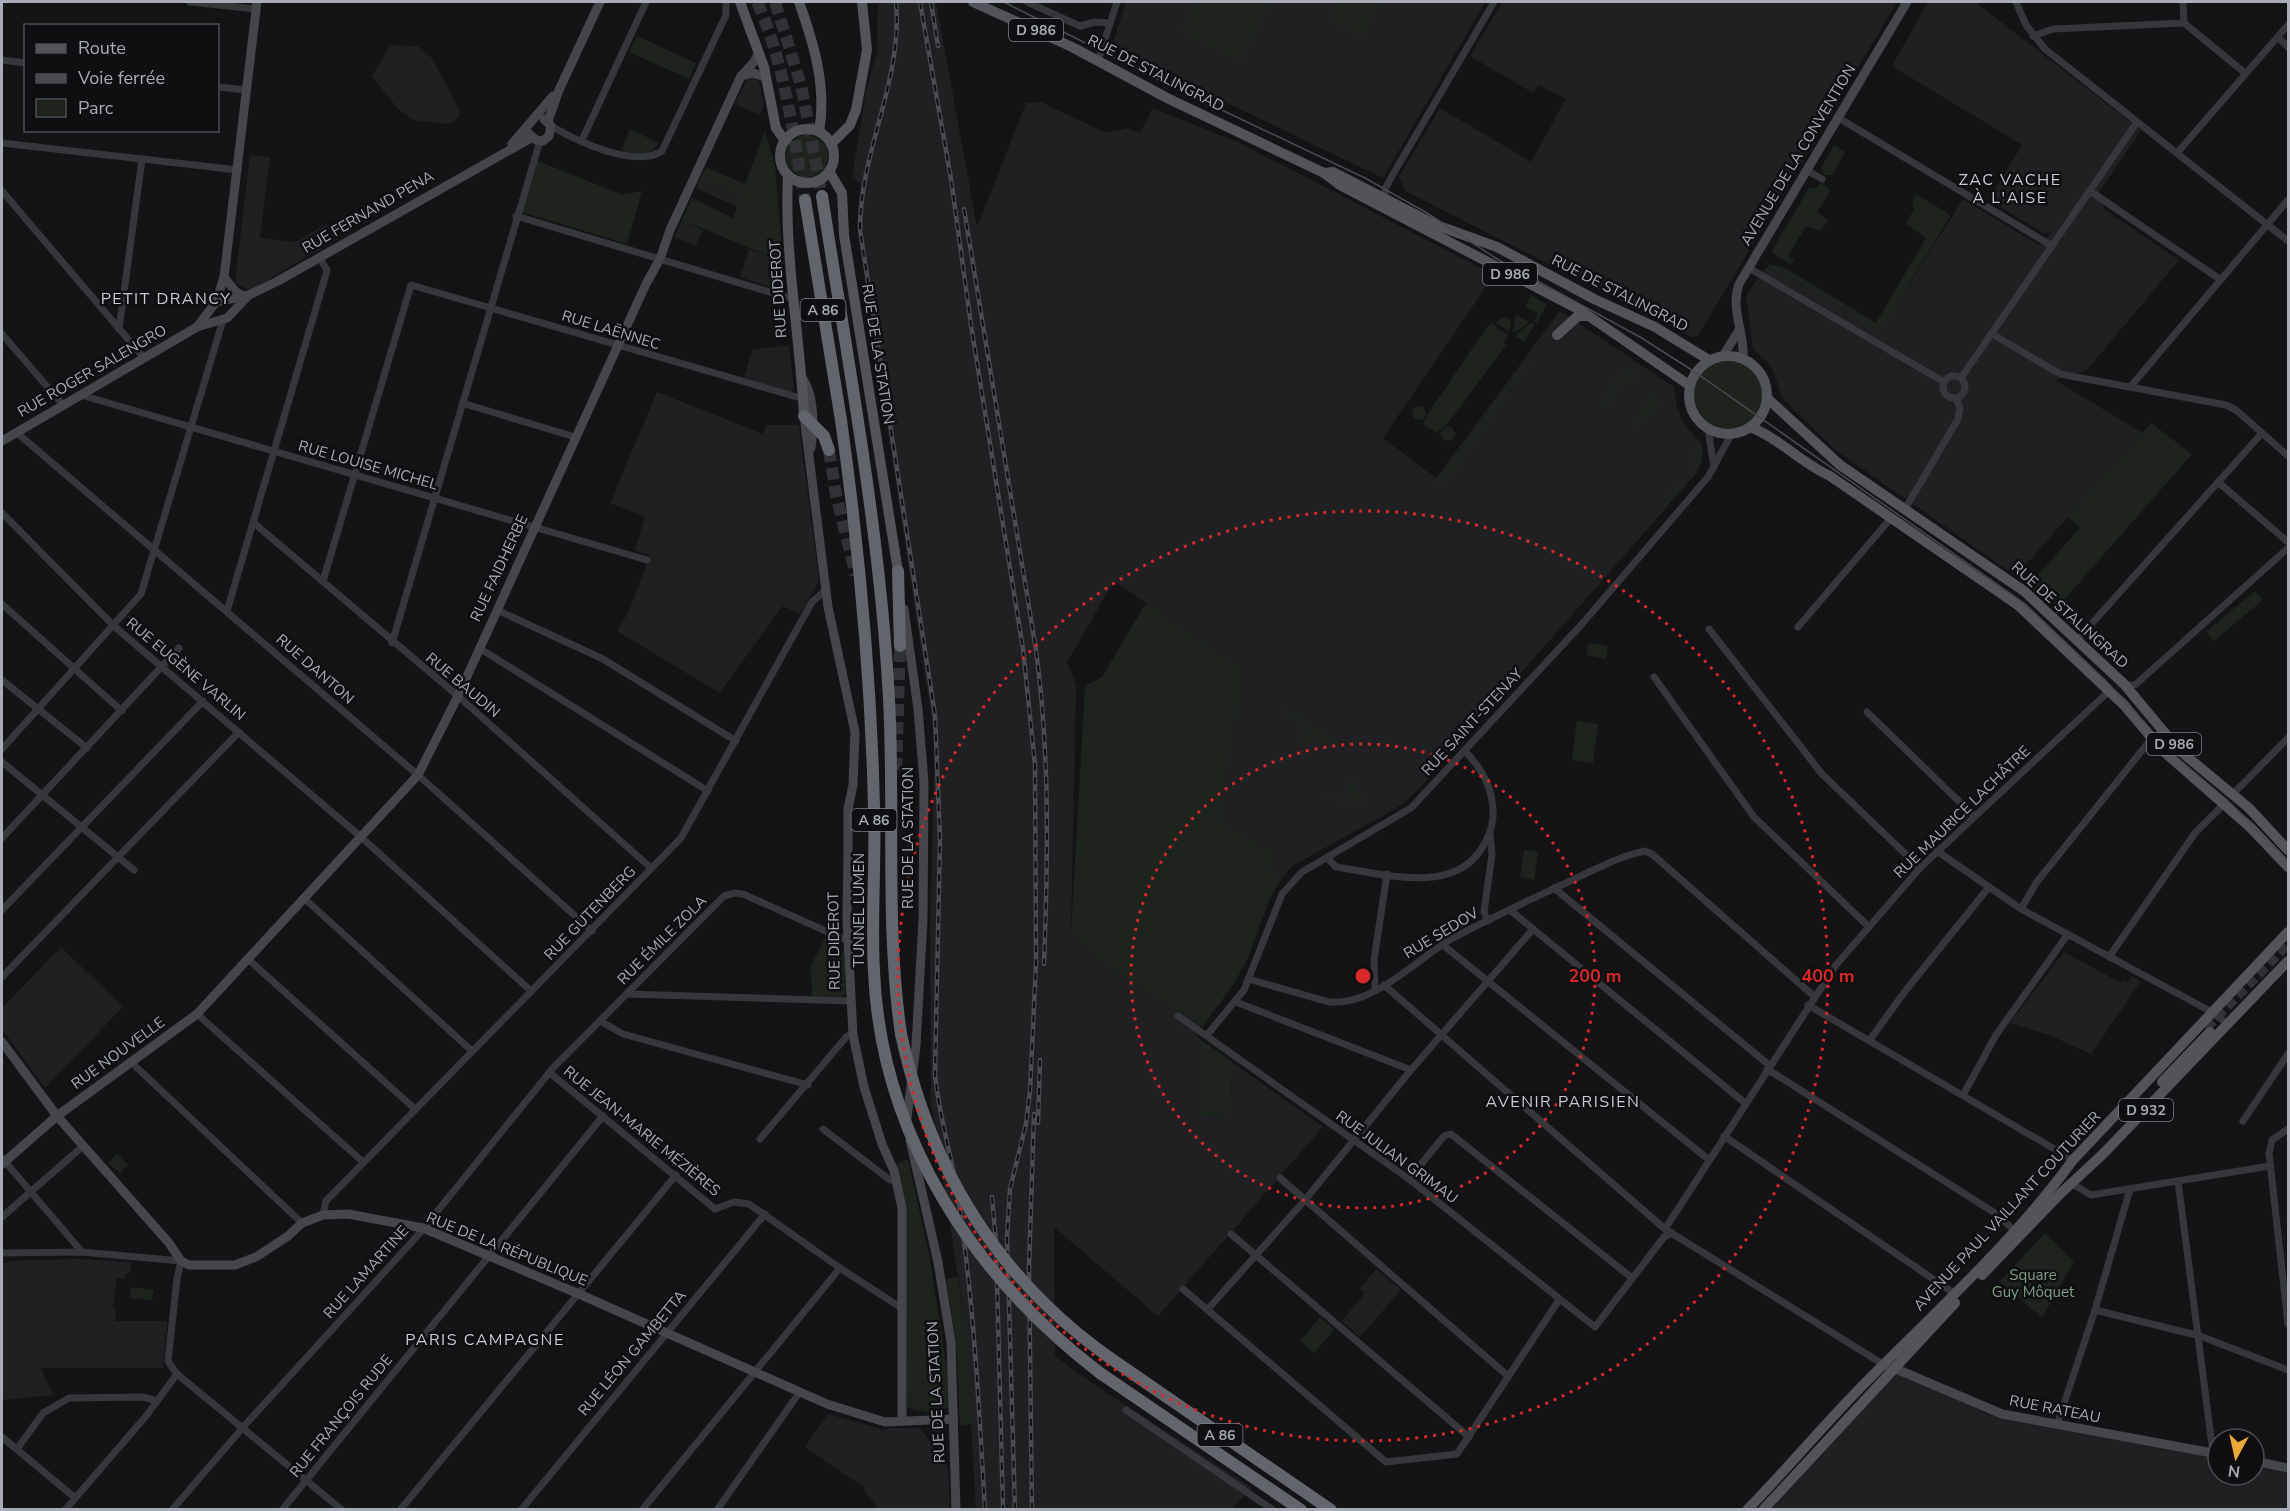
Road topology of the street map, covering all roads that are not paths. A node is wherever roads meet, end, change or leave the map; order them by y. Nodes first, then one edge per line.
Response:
1 (190, 2) edge
2 (600, 2) edge
3 (646, 2) edge
4 (726, 2) edge
5 (740, 2) edge
6 (800, 2) edge
7 (862, 2) edge
8 (973, 2) edge
9 (1028, 2) edge
10 (1117, 2) edge
11 (1494, 2) edge
12 (1907, 2) edge
13 (2016, 2) edge
14 (2183, 2) edge
15 (256, 5) edge
16 (1110, 23) junction
17 (2184, 23) junction
18 (2289, 25) edge
19 (2033, 36) junction
20 (2278, 37) junction
21 (2289, 47) edge
22 (759, 52) junction
23 (2, 60) edge
24 (1098, 61) junction
25 (24, 63) edge
26 (2245, 73) junction
27 (741, 76) junction
28 (765, 77) junction
29 (219, 87) edge
30 (247, 90) junction
31 (559, 90) junction
32 (1837, 117) junction
33 (536, 118) junction
34 (2137, 122) junction
35 (550, 127) junction
36 (527, 128) junction
37 (819, 132) junction
38 (536, 140) junction
39 (582, 140) junction
40 (785, 141) junction
41 (2, 142) edge
42 (831, 144) junction
43 (2177, 153) junction
44 (501, 154) junction
45 (142, 159) junction
46 (238, 170) junction
47 (1806, 170) junction
48 (829, 171) junction
49 (1324, 173) junction
50 (789, 175) junction
51 (1822, 179) dead end
52 (804, 183) junction
53 (2, 191) edge
54 (2090, 191) junction
55 (822, 196) tunnel mouth
56 (1385, 198) junction
57 (788, 200) junction
58 (805, 200) tunnel mouth
59 (2289, 200) edge
60 (1388, 210) junction
61 (516, 216) junction
62 (2268, 223) junction
63 (2289, 241) edge
64 (2052, 246) junction
65 (320, 257) junction
66 (657, 258) junction
67 (1749, 268) junction
68 (224, 277) junction
69 (2221, 280) junction
70 (246, 295) junction
71 (793, 299) junction
72 (227, 300) junction
73 (216, 302) junction
74 (1563, 302) junction
75 (489, 308) junction
76 (1588, 316) junction
77 (219, 317) junction
78 (119, 329) junction
79 (1739, 330) junction
80 (2, 334) edge
81 (1992, 334) junction
82 (617, 346) junction
83 (1723, 356) junction
84 (144, 358) junction
85 (1743, 358) junction
86 (1709, 360) junction
87 (800, 375) junction
88 (1960, 378) junction
89 (1944, 382) junction
90 (1689, 385) junction
91 (2131, 386) junction
92 (81, 395) junction
93 (1767, 398) junction
94 (1956, 398) junction
95 (804, 399) junction
96 (462, 403) junction
97 (63, 405) junction
98 (804, 416) junction
99 (814, 426) junction
100 (1750, 427) junction
101 (190, 428) junction
102 (1708, 429) junction
103 (15, 432) junction
104 (2262, 432) junction
105 (1732, 433) junction
106 (575, 437) junction
107 (2, 441) edge
108 (829, 450) tunnel mouth
109 (273, 452) junction
110 (2289, 456) edge
111 (809, 459) junction
112 (1714, 466) junction
113 (354, 475) junction
114 (2218, 482) junction
115 (435, 498) junction
116 (1905, 509) junction
117 (2, 513) edge
118 (1892, 518) junction
119 (255, 524) junction
120 (534, 527) junction
121 (2289, 542) edge
122 (2289, 548) edge
123 (153, 550) junction
124 (647, 560) dead end
125 (898, 571) junction
126 (322, 581) junction
127 (826, 590) junction
128 (2, 604) edge
129 (496, 610) junction
130 (228, 611) junction
131 (114, 627) junction
132 (1798, 627) dead end
133 (1709, 628) dead end
134 (2078, 639) junction
135 (392, 643) junction
136 (900, 646) tunnel mouth
137 (179, 648) dead end
138 (479, 648) junction
139 (161, 667) junction
140 (76, 669) junction
141 (1654, 677) dead end
142 (2, 680) edge
143 (2124, 684) junction
144 (2108, 692) junction
145 (458, 696) junction
146 (203, 701) junction
147 (38, 708) junction
148 (122, 711) junction
149 (1867, 712) dead end
150 (239, 732) junction
151 (2152, 738) junction
152 (2289, 738) edge
153 (736, 741) junction
154 (87, 748) junction
155 (2, 749) edge
156 (1465, 751) junction
157 (2, 762) edge
158 (418, 775) junction
159 (708, 791) junction
160 (43, 795) junction
161 (2232, 795) junction
162 (2224, 804) junction
163 (1974, 816) junction
164 (82, 826) junction
165 (1490, 834) junction
166 (361, 837) junction
167 (2, 838) edge
168 (2289, 850) edge
169 (1937, 851) junction
170 (119, 856) junction
171 (1327, 858) junction
172 (2289, 867) edge
173 (651, 868) junction
174 (1920, 868) junction
175 (134, 870) dead end
176 (1387, 874) junction
177 (1989, 887) junction
178 (1554, 888) junction
179 (305, 899) junction
180 (2021, 909) junction
181 (2, 910) edge
182 (1510, 910) junction
183 (1488, 921) junction
184 (1869, 927) junction
185 (1533, 929) junction
186 (592, 931) junction
187 (2289, 932) edge
188 (2068, 934) junction
189 (848, 941) junction
190 (1443, 945) junction
191 (2109, 957) junction
192 (249, 960) junction
193 (2289, 961) edge
194 (2, 977) edge
195 (1248, 979) junction
196 (1488, 982) junction
197 (1384, 985) junction
198 (1375, 990) junction
199 (531, 991) junction
200 (627, 994) junction
201 (1815, 997) junction
202 (850, 1001) junction
203 (1236, 1002) junction
204 (1808, 1005) junction
205 (2212, 1012) junction
206 (197, 1014) junction
207 (1178, 1016) dead end
208 (600, 1021) junction
209 (2228, 1024) junction
210 (2208, 1030) tunnel mouth
211 (853, 1035) junction
212 (1207, 1035) junction
213 (1441, 1035) junction
214 (1869, 1041) junction
215 (2, 1042) edge
216 (472, 1051) junction
217 (2289, 1054) edge
218 (132, 1063) junction
219 (1768, 1067) junction
220 (1411, 1070) junction
221 (550, 1073) junction
222 (808, 1085) junction
223 (1963, 1095) junction
224 (1745, 1103) junction
225 (415, 1109) junction
226 (57, 1116) junction
227 (603, 1116) junction
228 (2243, 1121) dead end
229 (823, 1129) dead end
230 (2289, 1129) edge
231 (1724, 1136) junction
232 (760, 1139) dead end
233 (1355, 1142) junction
234 (83, 1146) junction
235 (1708, 1159) junction
236 (2073, 1160) junction
237 (2, 1161) edge
238 (363, 1161) junction
239 (2270, 1167) junction
240 (676, 1175) junction
241 (1280, 1178) dead end
242 (1409, 1179) junction
243 (896, 1181) junction
244 (2178, 1181) junction
245 (2072, 1184) junction
246 (2057, 1189) junction
247 (2130, 1189) junction
248 (32, 1191) junction
249 (1305, 1200) junction
250 (765, 1214) junction
251 (323, 1215) junction
252 (2, 1217) edge
253 (302, 1223) junction
254 (423, 1228) junction
255 (2014, 1230) junction
256 (1669, 1231) junction
257 (1232, 1234) dead end
258 (82, 1252) junction
259 (2, 1253) edge
260 (1255, 1255) junction
261 (492, 1256) junction
262 (181, 1261) junction
263 (2285, 1262) edge
264 (840, 1268) junction
265 (1632, 1278) junction
266 (1184, 1289) dead end
267 (579, 1294) junction
268 (1954, 1294) junction
269 (1559, 1300) junction
270 (900, 1307) junction
271 (1208, 1309) junction
272 (2095, 1310) junction
273 (2289, 1324) edge
274 (1595, 1327) joint
275 (667, 1334) junction
276 (2199, 1336) junction
277 (1888, 1367) junction
278 (2289, 1370) edge
279 (177, 1374) junction
280 (755, 1374) junction
281 (1508, 1376) junction
282 (799, 1393) junction
283 (154, 1400) junction
284 (1126, 1410) dead end
285 (953, 1419) junction
286 (902, 1420) junction
287 (2057, 1425) junction
288 (2212, 1427) edge
289 (242, 1428) junction
290 (2, 1437) edge
291 (1469, 1437) junction
292 (16, 1449) junction
293 (2206, 1451) edge
294 (2266, 1463) edge
295 (2289, 1468) edge
296 (306, 1479) junction
297 (74, 1497) junction
298 (65, 1509) edge
299 (172, 1509) edge
300 (282, 1509) edge
301 (342, 1509) edge
302 (400, 1509) edge
303 (521, 1509) edge
304 (642, 1509) edge
305 (717, 1509) edge
306 (956, 1509) edge
307 (1273, 1509) edge
308 (1301, 1509) edge
309 (1331, 1509) edge
310 (1747, 1509) edge
311 (1763, 1509) edge

1 - 15 street
2 - 31 street
3 - 39 street
4 - 39 street
5 - 22 main road
6 - 37 main road
7 - 42 main road
8 - 24 main road, RUE DE STALINGRAD / D 986
9 - 16 street
10 - 16 street
11 - 56 street
12 - 32 street, AVENUE DE LA CONVENTION
13 - 19 street
14 - 17 street
15 - 30 street
16 - 24 street
17 - 19 street
17 - 26 street
18 - 20 street
19 - 34 street
20 - 21 street
20 - 26 street
22 - 27 street
22 - 28 main road
23 - 25 street
24 - 49 main road, RUE DE STALINGRAD / D 986
26 - 43 street
27 - 28 street
27 - 66 street
28 - 40 main road
29 - 30 street
30 - 46 street
31 - 33 street
31 - 35 street
32 - 47 street, AVENUE DE LA CONVENTION
32 - 64 street
33 - 35 street
33 - 36 street, RUE FERNAND PENA
34 - 43 street
34 - 54 street
35 - 38 street, RUE FERNAND PENA
35 - 39 street
36 - 38 street
36 - 44 street, RUE FERNAND PENA
37 - 40 main road
37 - 42 main road
38 - 44 street, RUE FERNAND PENA
38 - 61 street
40 - 50 main road
41 - 45 street
42 - 48 main road
43 - 62 street
44 - 65 street, RUE FERNAND PENA
45 - 46 street
45 - 78 street
46 - 68 street
47 - 51 street
47 - 67 street, AVENUE DE LA CONVENTION
48 - 52 main road
48 - 125 main road, RUE DE LA STATION
49 - 56 main road, RUE DE STALINGRAD / D 986
49 - 60 main road, RUE DE STALINGRAD / D 986
50 - 52 main road
50 - 57 main road, RUE DIDEROT
52 - 57 main road
53 - 78 street
54 - 64 street
54 - 69 street
55 - 309 highway, A 86, bridge
56 - 60 main road
56 - 86 main road, RUE DE STALINGRAD / D 986
57 - 71 main road, RUE DIDEROT
58 - 308 highway, TUNNEL LUMEN / A 86, bridge
59 - 62 street
60 - 74 main road, RUE DE STALINGRAD / D 986
61 - 66 street
61 - 75 street
62 - 63 street
62 - 69 street
64 - 81 street
65 - 70 street, RUE FERNAND PENA
65 - 109 street
66 - 71 street
66 - 82 street, RUE FAIDHERBE
67 - 79 street, AVENUE DE LA CONVENTION
67 - 89 street
68 - 70 street
68 - 72 street
68 - 73 street
69 - 91 street
70 - 72 street, RUE FERNAND PENA
70 - 77 street, RUE FERNAND PENA
71 - 87 main road, RUE DIDEROT
72 - 73 street, RUE FERNAND PENA
72 - 77 street
73 - 77 street
74 - 76 main road, RUE DE STALINGRAD / D 986
74 - 76 main road
75 - 82 street, RUE LAËNNEC
75 - 96 street
75 - 113 street, RUE LAËNNEC
76 - 90 main road, RUE DE STALINGRAD / D 986
77 - 84 street, RUE ROGER SALENGRO
77 - 101 street
78 - 84 street
79 - 83 street
79 - 85 street, AVENUE DE LA CONVENTION
80 - 97 street
81 - 88 street
81 - 91 street
82 - 95 street, RUE LAËNNEC
82 - 106 street, RUE FAIDHERBE
83 - 85 main road
83 - 86 main road
84 - 92 street, RUE ROGER SALENGRO
85 - 93 main road
86 - 90 main road
87 - 95 main road, RUE DIDEROT
87 - 99 street, RUE DIDEROT
88 - 89 street
88 - 94 street
89 - 94 street
90 - 102 main road
91 - 104 street
92 - 97 street, RUE ROGER SALENGRO
92 - 101 street, RUE LOUISE MICHEL
93 - 100 main road
93 - 116 main road, RUE DE STALINGRAD / D 986
94 - 116 street
95 - 98 main road, RUE DIDEROT
96 - 106 street
96 - 115 street
97 - 103 street, RUE ROGER SALENGRO
98 - 99 highway
98 - 111 street, RUE DIDEROT
99 - 108 highway
99 - 111 street, RUE DIDEROT
100 - 105 main road
100 - 118 main road, RUE DE STALINGRAD / D 986
101 - 109 street, RUE LOUISE MICHEL
101 - 123 street
102 - 105 main road
102 - 112 street
103 - 107 street, RUE ROGER SALENGRO
103 - 123 street, RUE DANTON
104 - 110 street
104 - 114 street
105 - 112 street, RUE SAINT-STENAY
106 - 120 street, RUE FAIDHERBE
109 - 113 street, RUE LOUISE MICHEL
109 - 119 street
111 - 127 street, RUE DIDEROT
112 - 156 street, RUE SAINT-STENAY
113 - 115 street, RUE LOUISE MICHEL
113 - 126 street
114 - 121 street
114 - 134 street
115 - 120 street, RUE LOUISE MICHEL
115 - 135 street
116 - 134 main road, RUE DE STALINGRAD / D 986
117 - 131 street, RUE EUGÈNE VARLIN
118 - 132 street
118 - 144 main road, RUE DE STALINGRAD / D 986
119 - 126 street, RUE BAUDIN
119 - 130 street
120 - 124 street, RUE LOUISE MICHEL
120 - 129 street, RUE FAIDHERBE
122 - 143 street
123 - 130 street, RUE DANTON
123 - 131 street
125 - 136 highway
125 - 285 street, RUE DE LA STATION
126 - 135 street, RUE BAUDIN
127 - 153 street, RUE GUTENBERG
127 - 189 street, RUE DIDEROT
128 - 140 street
129 - 138 street, RUE FAIDHERBE
129 - 153 street
130 - 158 street, RUE DANTON
131 - 139 street, RUE EUGÈNE VARLIN
131 - 140 street
133 - 174 street
134 - 143 main road, RUE DE STALINGRAD / D 986
135 - 145 street, RUE BAUDIN
137 - 139 street
138 - 145 street, RUE FAIDHERBE
138 - 159 street
139 - 146 street, RUE EUGÈNE VARLIN
139 - 148 street
140 - 147 street
140 - 148 street
141 - 184 street
142 - 147 street
143 - 144 main road, RUE DE STALINGRAD
143 - 161 main road, D 986
144 - 151 main road, D 986
144 - 163 street, RUE MAURICE LACHÂTRE
145 - 158 street, RUE FAIDHERBE
145 - 173 street, RUE BAUDIN
146 - 150 street, RUE EUGÈNE VARLIN
146 - 164 street
147 - 154 street
147 - 155 street
148 - 154 street
149 - 163 street
150 - 166 street, RUE EUGÈNE VARLIN
150 - 170 street
151 - 162 main road, D 986
151 - 180 street
152 - 161 street
153 - 159 street, RUE GUTENBERG
154 - 160 street
156 - 165 street
156 - 171 street, RUE SAINT-STENAY
157 - 160 street
158 - 166 street, RUE FAIDHERBE
158 - 186 street, RUE DANTON
159 - 173 street, RUE GUTENBERG
160 - 164 street
160 - 167 street
161 - 168 main road, D 986
162 - 172 main road, D 986
162 - 191 street
163 - 169 street, RUE MAURICE LACHÂTRE
164 - 170 street
164 - 181 street
165 - 176 street
165 - 183 street
166 - 179 street, RUE FAIDHERBE
166 - 199 street, RUE EUGÈNE VARLIN
169 - 174 street, RUE MAURICE LACHÂTRE
169 - 177 street
170 - 175 street
170 - 194 street
171 - 176 street
171 - 195 street, RUE SAINT-STENAY
173 - 186 street, RUE GUTENBERG
174 - 184 street, RUE MAURICE LACHÂTRE
176 - 198 street
177 - 180 street
177 - 214 street
178 - 182 street, RUE SEDOV
178 - 201 street, RUE SEDOV
178 - 219 street
179 - 192 street, RUE FAIDHERBE
179 - 216 street
180 - 188 street
182 - 183 street, RUE SEDOV
182 - 185 street
183 - 190 street, RUE SEDOV
184 - 201 street, RUE MAURICE LACHÂTRE
185 - 196 street
185 - 224 street
186 - 199 street, RUE GUTENBERG
187 - 205 main road, AVENUE PAUL VAILLANT COUTURIER / D 932
188 - 191 street
188 - 223 street
189 - 200 street, RUE ÉMILE ZOLA
189 - 202 street, RUE DIDEROT
190 - 196 street
190 - 197 street, RUE SEDOV
191 - 205 street
192 - 206 street, RUE FAIDHERBE
192 - 225 street
193 - 209 main road, AVENUE PAUL VAILLANT COUTURIER / D 932
195 - 198 street, RUE SEDOV
195 - 203 street, RUE SAINT-STENAY
196 - 213 street
196 - 235 street
197 - 198 street, RUE SEDOV
197 - 213 street
199 - 216 street, RUE GUTENBERG
200 - 202 street
200 - 208 street, RUE ÉMILE ZOLA
201 - 204 street, RUE MAURICE LACHÂTRE
202 - 211 street, RUE DIDEROT
203 - 212 street, RUE SAINT-STENAY
203 - 220 street
204 - 214 street
204 - 219 street, RUE MAURICE LACHÂTRE
205 - 209 street
205 - 236 main road, AVENUE PAUL VAILLANT COUTURIER / D 932
206 - 218 street, RUE NOUVELLE
206 - 238 street
207 - 212 street, RUE JULIAN GRIMAU
208 - 221 street, RUE ÉMILE ZOLA
208 - 222 street
209 - 245 main road, AVENUE PAUL VAILLANT COUTURIER / D 932
210 - 246 main road, D 932
211 - 222 street
211 - 243 street, RUE DIDEROT
212 - 233 street, RUE JULIAN GRIMAU
213 - 220 street
213 - 256 street
214 - 223 street
215 - 226 street
216 - 225 street, RUE GUTENBERG
217 - 228 street
218 - 226 street, RUE NOUVELLE
218 - 253 street
219 - 224 street, RUE MAURICE LACHÂTRE
219 - 255 street
220 - 233 street
221 - 227 street, RUE JEAN-MARIE MÉZIÈRES
221 - 254 street, RUE LAMARTINE
222 - 232 street
223 - 236 street
224 - 231 street, RUE MAURICE LACHÂTRE
225 - 238 street, RUE GUTENBERG
226 - 234 street
226 - 237 street, RUE NOUVELLE
227 - 240 street, RUE JEAN-MARIE MÉZIÈRES
227 - 261 street, RUE FRANÇOIS RUDE
229 - 243 street
230 - 239 street
231 - 235 street, RUE MAURICE LACHÂTRE
231 - 268 street
233 - 242 street, RUE JULIAN GRIMAU
233 - 249 street
234 - 248 street
234 - 262 street
235 - 256 street, RUE MAURICE LACHÂTRE
236 - 246 main road, AVENUE PAUL VAILLANT COUTURIER / D 932
237 - 248 street
238 - 251 street, RUE GUTENBERG
239 - 244 street
239 - 263 street
240 - 250 street, RUE JEAN-MARIE MÉZIÈRES
240 - 267 street
241 - 249 street
242 - 265 street
242 - 269 street, RUE JULIAN GRIMAU
243 - 270 street, RUE DIDEROT
244 - 247 street
244 - 276 street
245 - 246 main road, AVENUE PAUL VAILLANT COUTURIER / D 932
245 - 247 street
246 - 255 main road, AVENUE PAUL VAILLANT COUTURIER / D 932
246 - 277 main road, AVENUE PAUL VAILLANT COUTURIER / D 932
247 - 272 street
248 - 252 street
248 - 258 street
249 - 260 street
249 - 281 street
250 - 264 street, RUE JEAN-MARIE MÉZIÈRES
250 - 275 street, RUE LÉON GAMBETTA
251 - 253 street, RUE DE LA RÉPUBLIQUE
251 - 254 street, RUE DE LA RÉPUBLIQUE
253 - 262 street, RUE DE LA RÉPUBLIQUE
254 - 261 street, RUE DE LA RÉPUBLIQUE
254 - 289 street, RUE LAMARTINE
255 - 268 main road, AVENUE PAUL VAILLANT COUTURIER / D 932
256 - 265 street, RUE MAURICE LACHÂTRE
256 - 277 street
257 - 260 street
258 - 259 street
258 - 262 street
260 - 271 street
260 - 291 street
261 - 267 street, RUE DE LA RÉPUBLIQUE
261 - 296 street, RUE FRANÇOIS RUDE
262 - 279 street
263 - 273 street
264 - 270 street, RUE JEAN-MARIE MÉZIÈRES
264 - 280 street
265 - 274 street, RUE MAURICE LACHÂTRE
266 - 271 street
267 - 275 street, RUE DE LA RÉPUBLIQUE
267 - 302 street
268 - 277 main road, AVENUE PAUL VAILLANT COUTURIER / D 932
269 - 274 street, RUE JULIAN GRIMAU
269 - 281 street
270 - 286 street, RUE DIDEROT
271 - 291 street
272 - 276 street
272 - 287 street
275 - 280 street, RUE DE LA RÉPUBLIQUE
275 - 303 street, RUE LÉON GAMBETTA
276 - 278 street
276 - 288 street
277 - 287 street, RUE RATEAU
277 - 310 main road, AVENUE PAUL VAILLANT COUTURIER / D 932
277 - 311 main road, AVENUE PAUL VAILLANT COUTURIER / D 932
279 - 283 street
279 - 289 street
280 - 282 street, RUE DE LA RÉPUBLIQUE
280 - 304 street
281 - 291 street
282 - 286 street, RUE DE LA RÉPUBLIQUE
282 - 305 street
283 - 292 street
283 - 297 street
284 - 307 street
285 - 286 street, RUE DE LA RÉPUBLIQUE
285 - 306 street, RUE DE LA STATION
287 - 293 street, RUE RATEAU
289 - 296 street
289 - 299 street, RUE LAMARTINE
290 - 292 street
292 - 297 street
294 - 295 street
296 - 300 street, RUE FRANÇOIS RUDE
296 - 301 street
297 - 298 street

